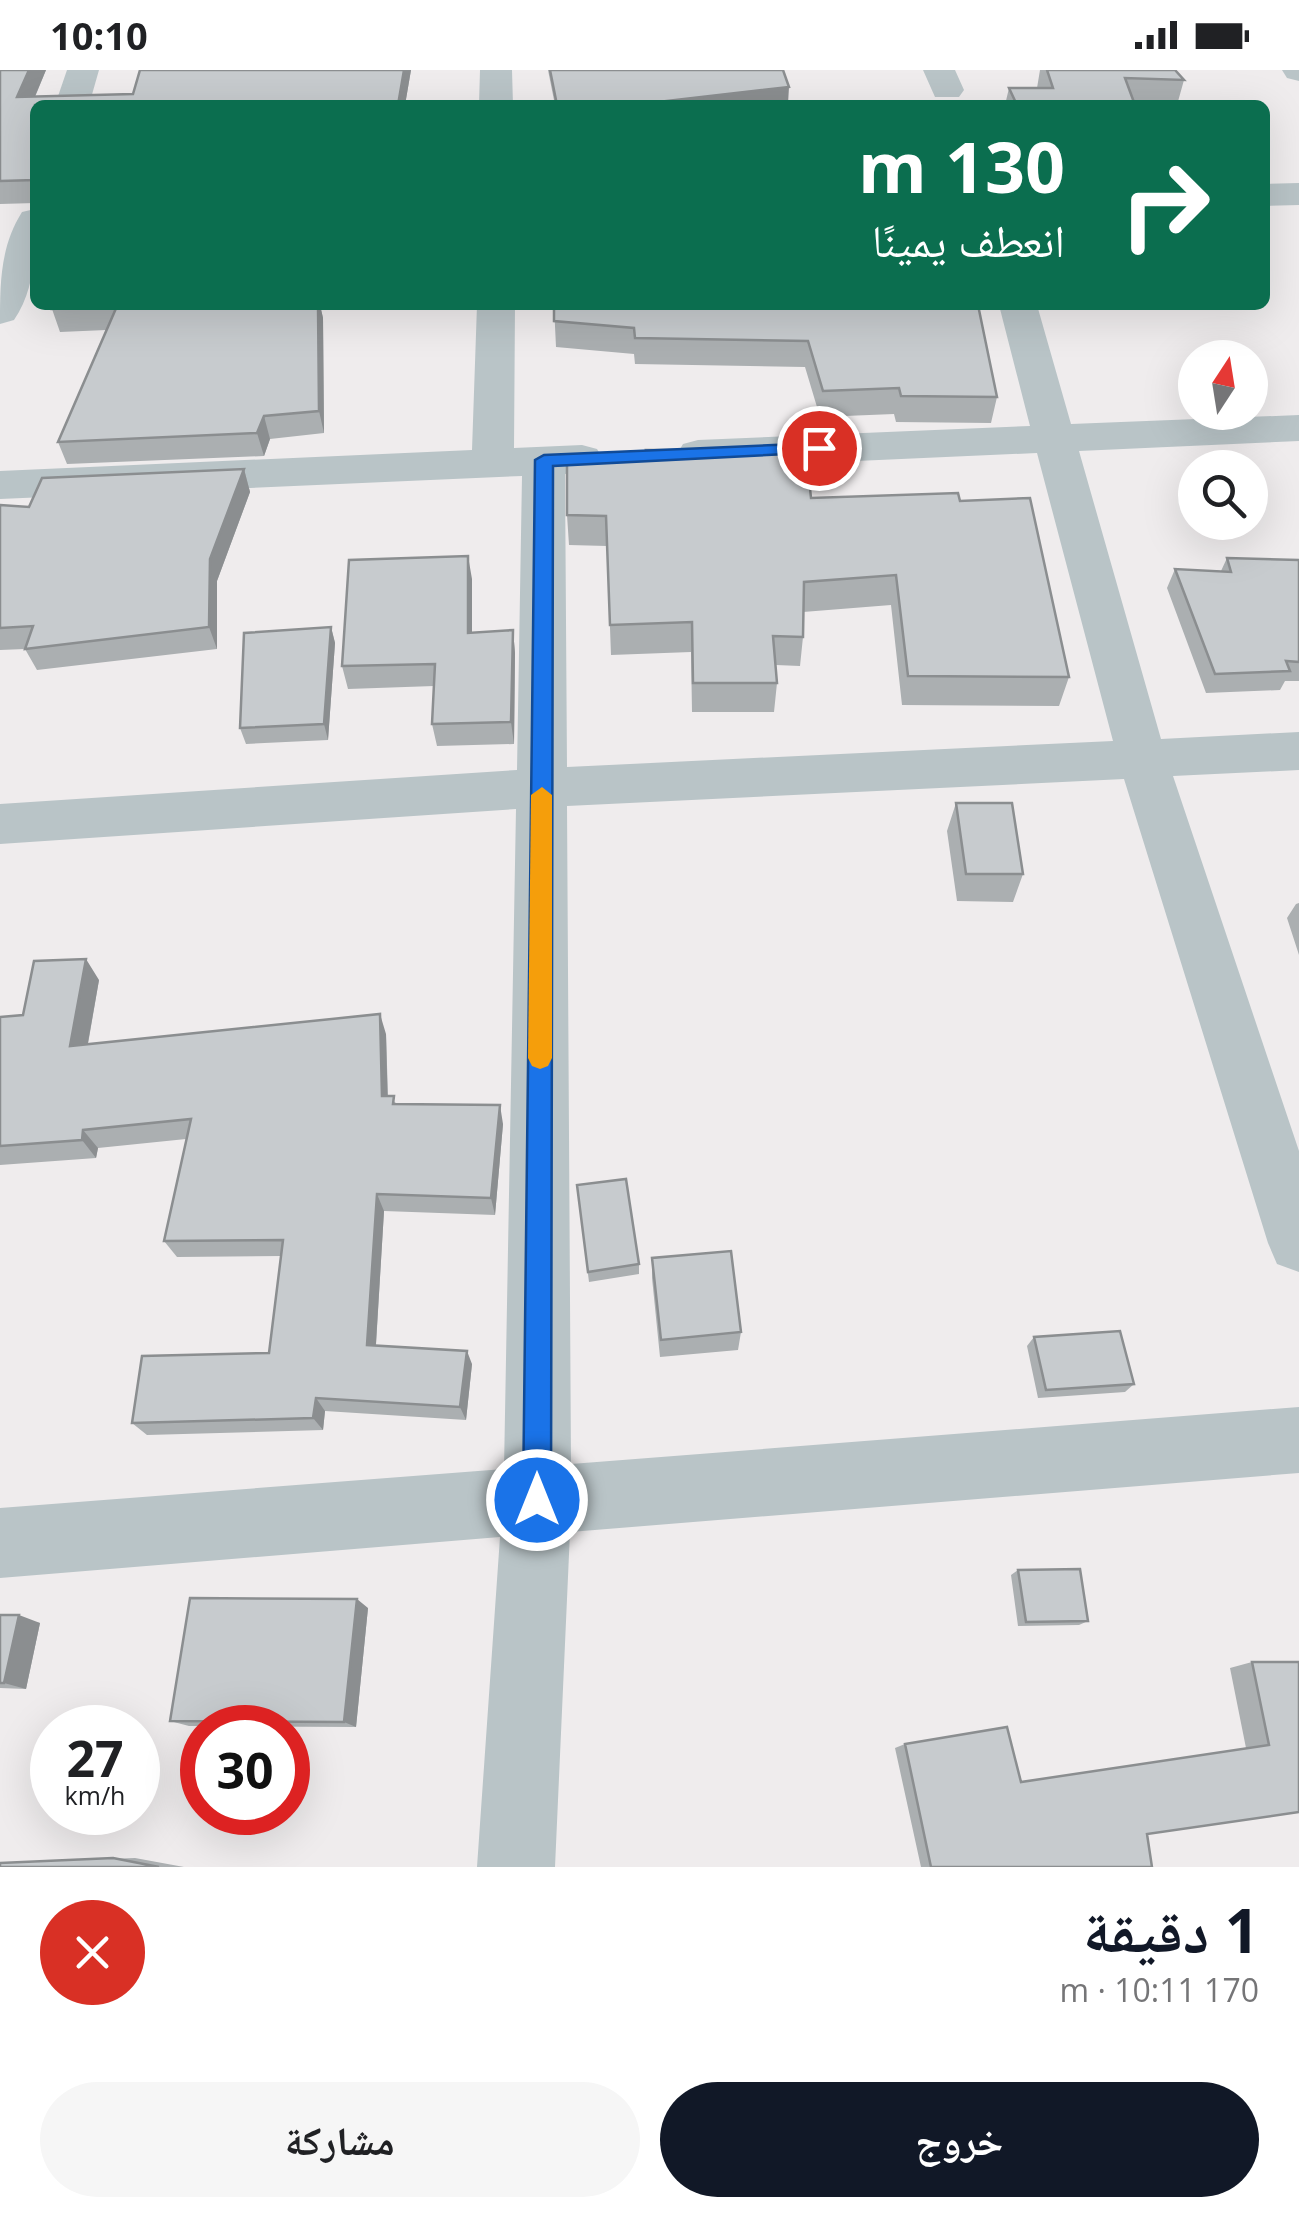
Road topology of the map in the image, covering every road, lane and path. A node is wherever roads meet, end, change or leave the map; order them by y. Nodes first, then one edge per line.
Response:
1 (83, 70) edge
2 (496, 70) edge
3 (74, 100) edge
4 (496, 100) edge
5 (1299, 194) edge
6 (1270, 195) edge
7 (25, 230) edge
8 (497, 310) edge
9 (1019, 310) edge
10 (0, 312) edge
11 (1299, 428) edge
12 (1055, 438) junction
13 (518, 462) junction
14 (0, 486) edge
15 (1299, 751) edge
16 (1142, 758) junction
17 (542, 788) junction
18 (0, 824) edge
19 (1299, 1242) edge
20 (1299, 1440) edge
21 (537, 1500) junction
22 (0, 1543) edge
23 (516, 1867) edge

1 - 3 street
2 - 4 street
5 - 6 street
7 - 10 street
8 - 13 street
9 - 12 street
11 - 12 street
12 - 13 street
12 - 16 street
13 - 14 street
13 - 17 street
15 - 16 street
16 - 17 street
16 - 19 street
17 - 18 street
17 - 21 street
20 - 21 street
21 - 22 street
21 - 23 street

